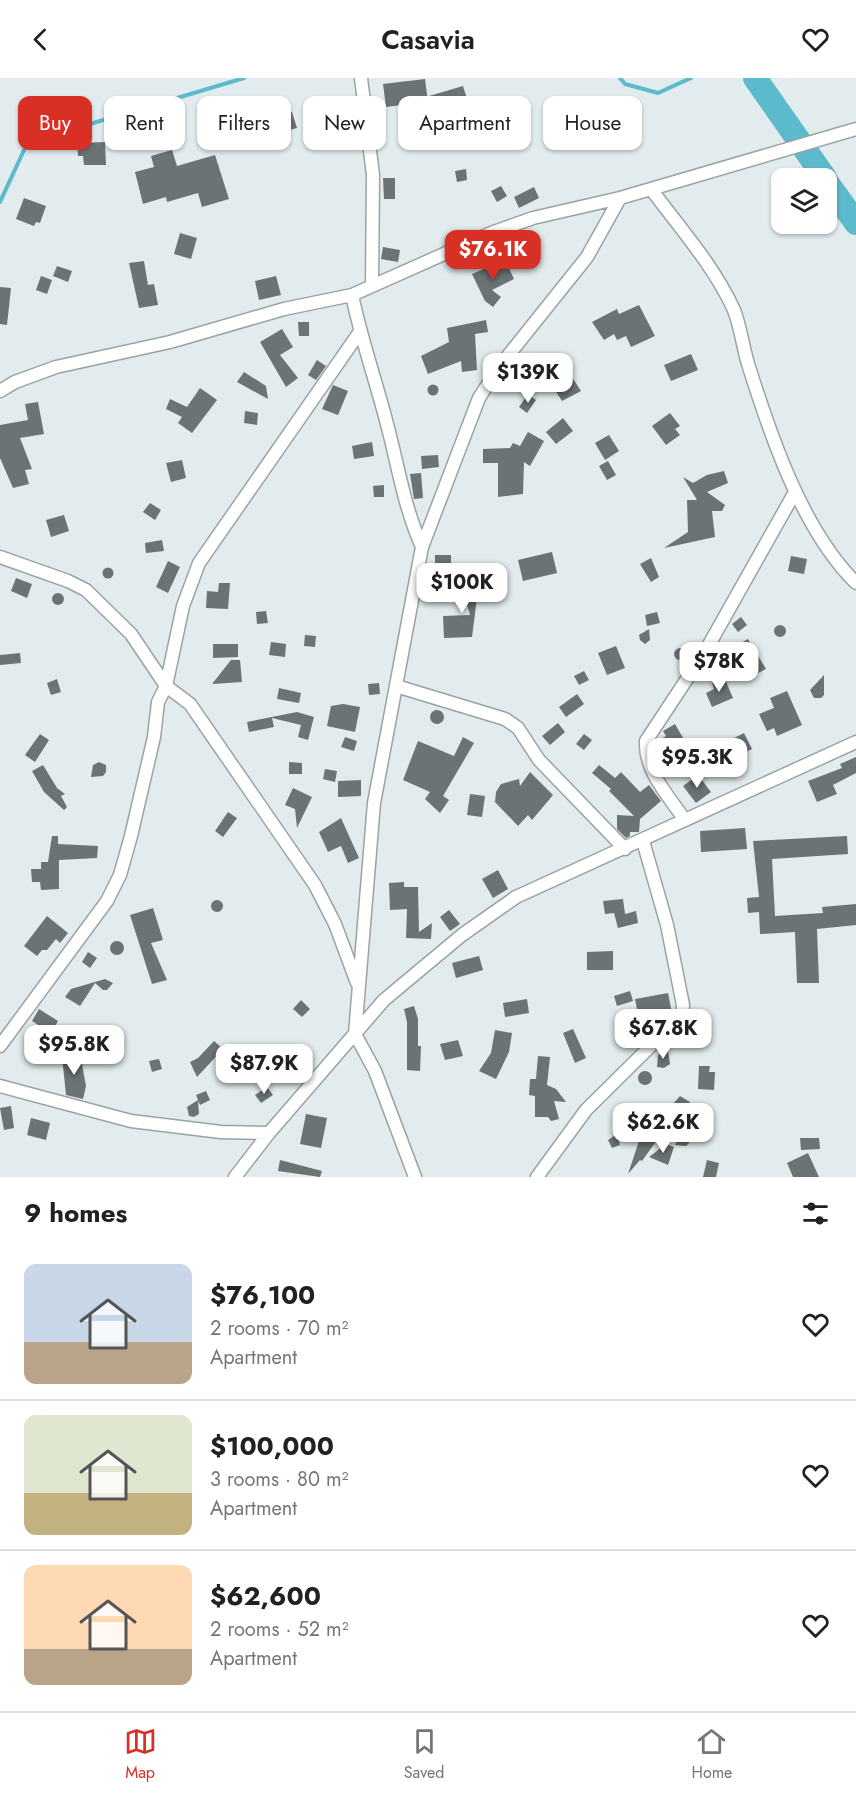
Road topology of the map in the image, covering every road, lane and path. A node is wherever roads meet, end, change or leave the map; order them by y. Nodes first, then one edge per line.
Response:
1 (361, 78) edge
2 (856, 129) edge
3 (651, 189) junction
4 (620, 198) junction
5 (372, 286) junction
6 (352, 295) junction
7 (359, 333) junction
8 (0, 391) edge
9 (795, 492) junction
10 (422, 547) junction
11 (0, 557) edge
12 (856, 583) edge
13 (166, 686) junction
14 (396, 686) junction
15 (856, 742) edge
16 (684, 819) junction
17 (643, 842) junction
18 (625, 849) junction
19 (358, 986) junction
20 (355, 1035) junction
21 (0, 1046) edge
22 (0, 1086) edge
23 (269, 1133) junction
24 (235, 1177) edge
25 (415, 1177) edge
26 (537, 1177) edge

1 - 5 street
2 - 3 street
3 - 4 street
3 - 9 street
4 - 5 street
4 - 10 street
5 - 6 street
6 - 7 street
6 - 8 street
7 - 10 street
7 - 13 street
9 - 12 street
9 - 16 street
10 - 14 street
11 - 13 street
13 - 19 street
13 - 21 street
14 - 18 street
14 - 19 street
15 - 16 street
16 - 17 street
17 - 18 street
17 - 26 street
18 - 20 street
19 - 20 street
20 - 23 street
20 - 25 street
22 - 23 street
23 - 24 street

